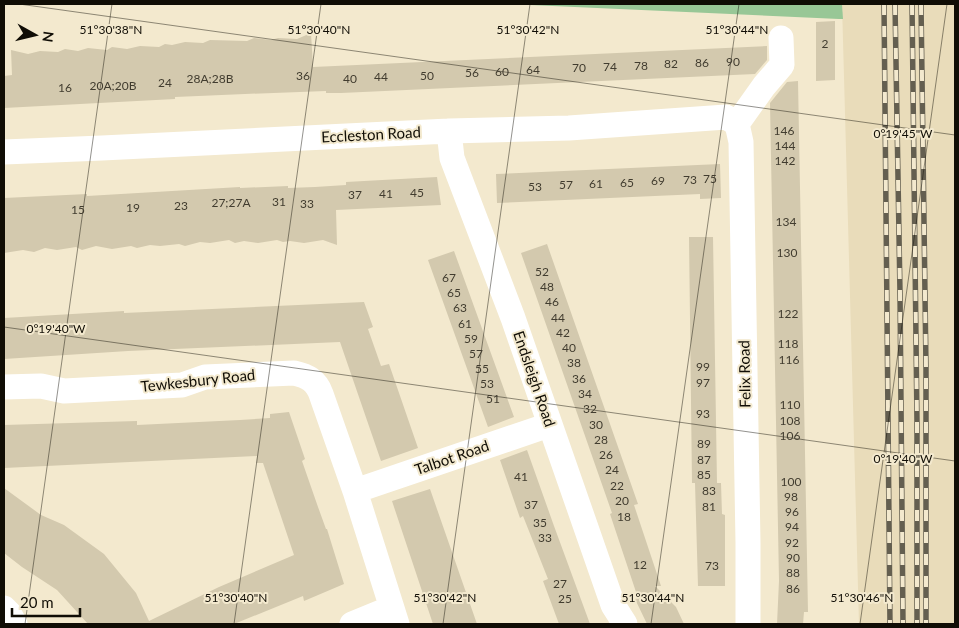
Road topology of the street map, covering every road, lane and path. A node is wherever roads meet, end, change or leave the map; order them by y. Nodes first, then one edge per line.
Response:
1 (781, 38) dead end
2 (737, 124) junction
3 (449, 131) junction
4 (4, 152) edge
5 (4, 387) edge
6 (549, 425) junction
7 (355, 491) junction
8 (4, 608) edge
9 (394, 616) edge
10 (15, 624) edge
11 (352, 624) edge
12 (625, 624) edge
13 (748, 624) edge

1 - 2 street
2 - 3 street, Eccleston Road
2 - 13 street, Felix Road
3 - 4 street, Eccleston Road
3 - 6 street, Endsleigh Road
5 - 7 street, Tewkesbury Road
6 - 7 street, Talbot Road
6 - 12 street, Endsleigh Road
7 - 9 street, Tewkesbury Road
8 - 10 street
9 - 11 street

